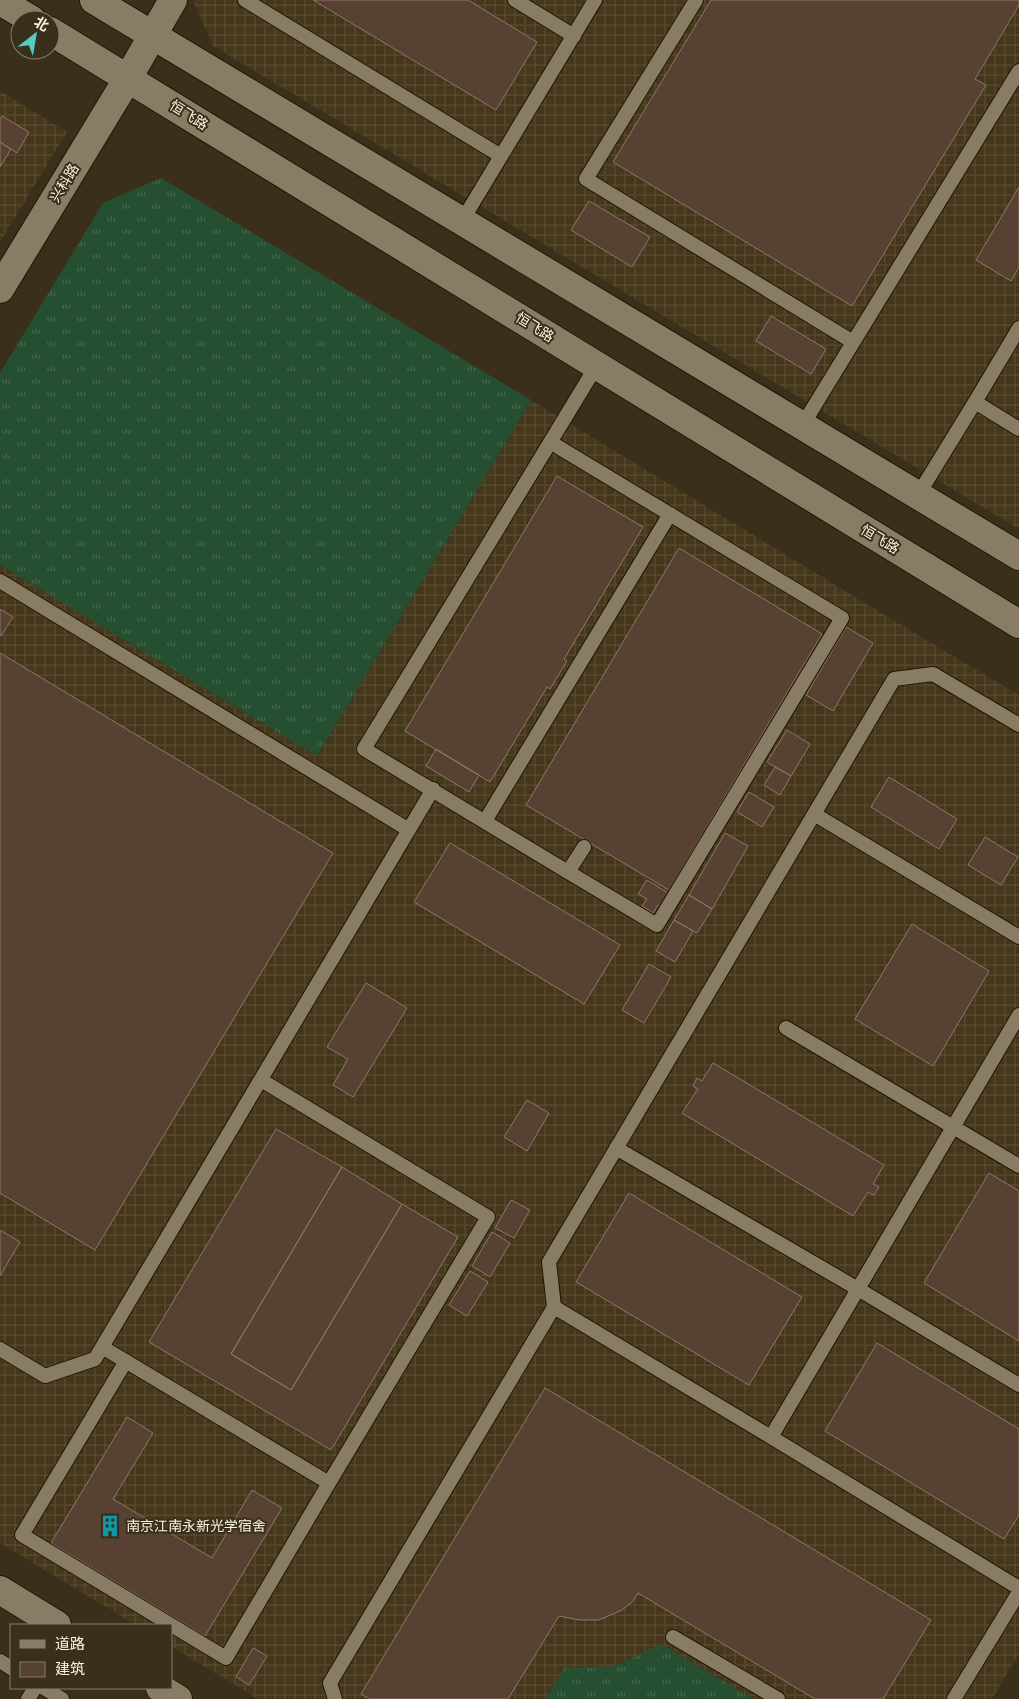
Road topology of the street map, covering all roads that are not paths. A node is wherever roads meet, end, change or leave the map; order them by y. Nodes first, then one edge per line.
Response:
1 (94, 0) edge
2 (173, 0) edge
3 (244, 0) edge
4 (515, 0) edge
5 (596, 0) edge
6 (696, 0) edge
7 (0, 1) edge
8 (15, 10) edge
9 (152, 35) junction
10 (574, 36) junction
11 (60, 37) edge
12 (1019, 70) edge
13 (128, 78) junction
14 (501, 156) junction
15 (462, 221) junction
16 (0, 289) edge
17 (1019, 328) edge
18 (853, 342) junction
19 (596, 365) junction
20 (975, 402) junction
21 (802, 426) junction
22 (1019, 429) edge
23 (550, 442) junction
24 (918, 495) junction
25 (670, 514) junction
26 (1019, 556) edge
27 (0, 581) edge
28 (1019, 624) edge
29 (1019, 725) edge
30 (433, 789) junction
31 (814, 814) junction
32 (484, 821) junction
33 (409, 830) junction
34 (584, 848) dead end
35 (568, 872) junction
36 (1019, 937) edge
37 (1019, 1015) edge
38 (786, 1028) dead end
39 (260, 1080) junction
40 (952, 1127) junction
41 (616, 1148) junction
42 (1019, 1166) edge
43 (858, 1289) junction
44 (554, 1307) junction
45 (102, 1347) junction
46 (0, 1349) edge
47 (126, 1361) junction
48 (1019, 1385) edge
49 (771, 1437) junction
50 (329, 1483) junction
51 (1019, 1588) edge
52 (0, 1590) edge
53 (1019, 1592) edge
54 (56, 1624) edge
55 (170, 1624) edge
56 (172, 1625) edge
57 (673, 1637) dead end
58 (46, 1689) edge
59 (162, 1689) edge
60 (62, 1699) edge
61 (178, 1699) edge
62 (335, 1699) edge
63 (778, 1699) edge
64 (954, 1699) edge

1 - 9 main road
2 - 9 main road
3 - 14 lane
4 - 10 lane
5 - 10 lane
6 - 18 lane
7 - 8 main road
9 - 13 main road, 兴科路
9 - 15 main road
10 - 14 lane
11 - 13 main road, 恒飞路
12 - 18 lane
13 - 16 main road, 兴科路
13 - 19 main road, 恒飞路
14 - 15 lane
15 - 21 main road
17 - 20 lane
18 - 21 lane
19 - 23 lane
19 - 28 main road, 恒飞路
20 - 22 lane
20 - 24 lane
21 - 24 main road
23 - 25 lane
23 - 30 lane
24 - 26 main road
25 - 32 lane
25 - 35 lane
27 - 33 lane
29 - 31 lane
30 - 32 lane
30 - 33 lane
31 - 36 lane
31 - 41 lane
32 - 35 lane
33 - 39 lane
34 - 35 lane
37 - 40 lane
38 - 40 lane
39 - 45 lane
39 - 50 lane
40 - 42 lane
40 - 43 lane
41 - 43 lane
41 - 44 lane
43 - 48 lane
43 - 49 lane
44 - 49 lane
44 - 62 lane
45 - 46 lane
45 - 47 lane
47 - 50 lane
47 - 55 lane
49 - 51 lane
50 - 56 lane
52 - 54 main road
53 - 64 lane
57 - 63 lane
58 - 60 lane
59 - 61 main road

